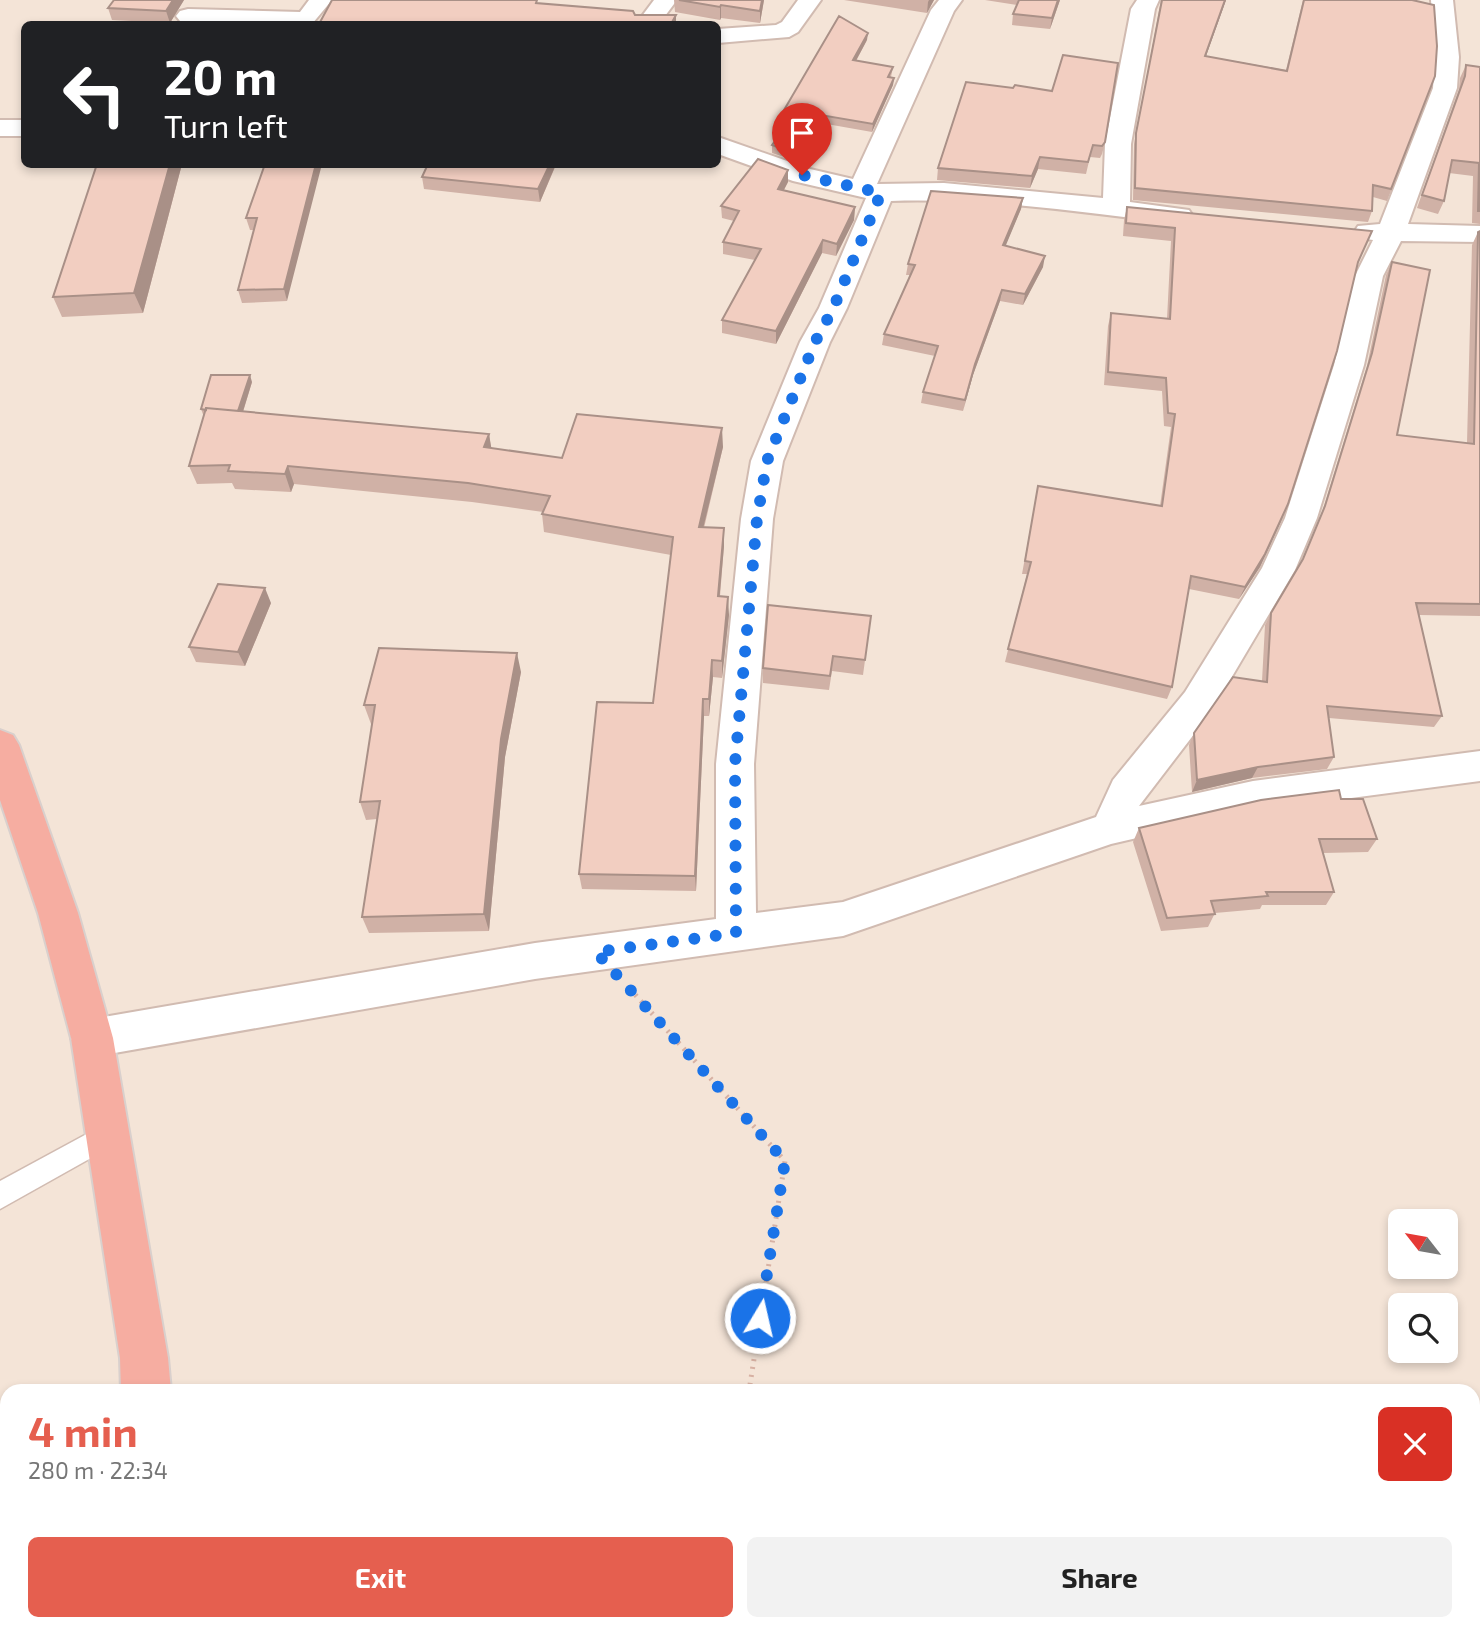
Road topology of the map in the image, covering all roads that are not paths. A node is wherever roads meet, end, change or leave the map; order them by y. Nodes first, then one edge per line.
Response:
1 (202, 0) edge
2 (321, 0) edge
3 (666, 0) edge
4 (810, 0) edge
5 (950, 0) edge
6 (1148, 0) edge
7 (1436, 5) edge
8 (649, 21) edge
9 (721, 36) edge
10 (0, 128) edge
11 (21, 128) edge
12 (721, 146) edge
13 (872, 191) junction
14 (1116, 208) junction
15 (1201, 217) edge
16 (1339, 229) edge
17 (1390, 234) junction
18 (1480, 234) edge
19 (0, 745) edge
20 (1480, 766) edge
21 (13, 819) edge
22 (1110, 828) junction
23 (736, 933) junction
24 (92, 1038) junction
25 (107, 1135) junction
26 (0, 1196) edge
27 (146, 1384) edge

1 - 2 street
3 - 8 street
4 - 9 street
5 - 13 street
6 - 14 street
7 - 17 street
10 - 11 street
12 - 13 street
13 - 14 street
13 - 23 street
14 - 15 street
16 - 17 street
17 - 18 street
17 - 22 street
19 - 21 highway
20 - 22 street
21 - 24 highway
22 - 23 street
23 - 24 street
24 - 25 highway
25 - 26 lane
25 - 27 highway

